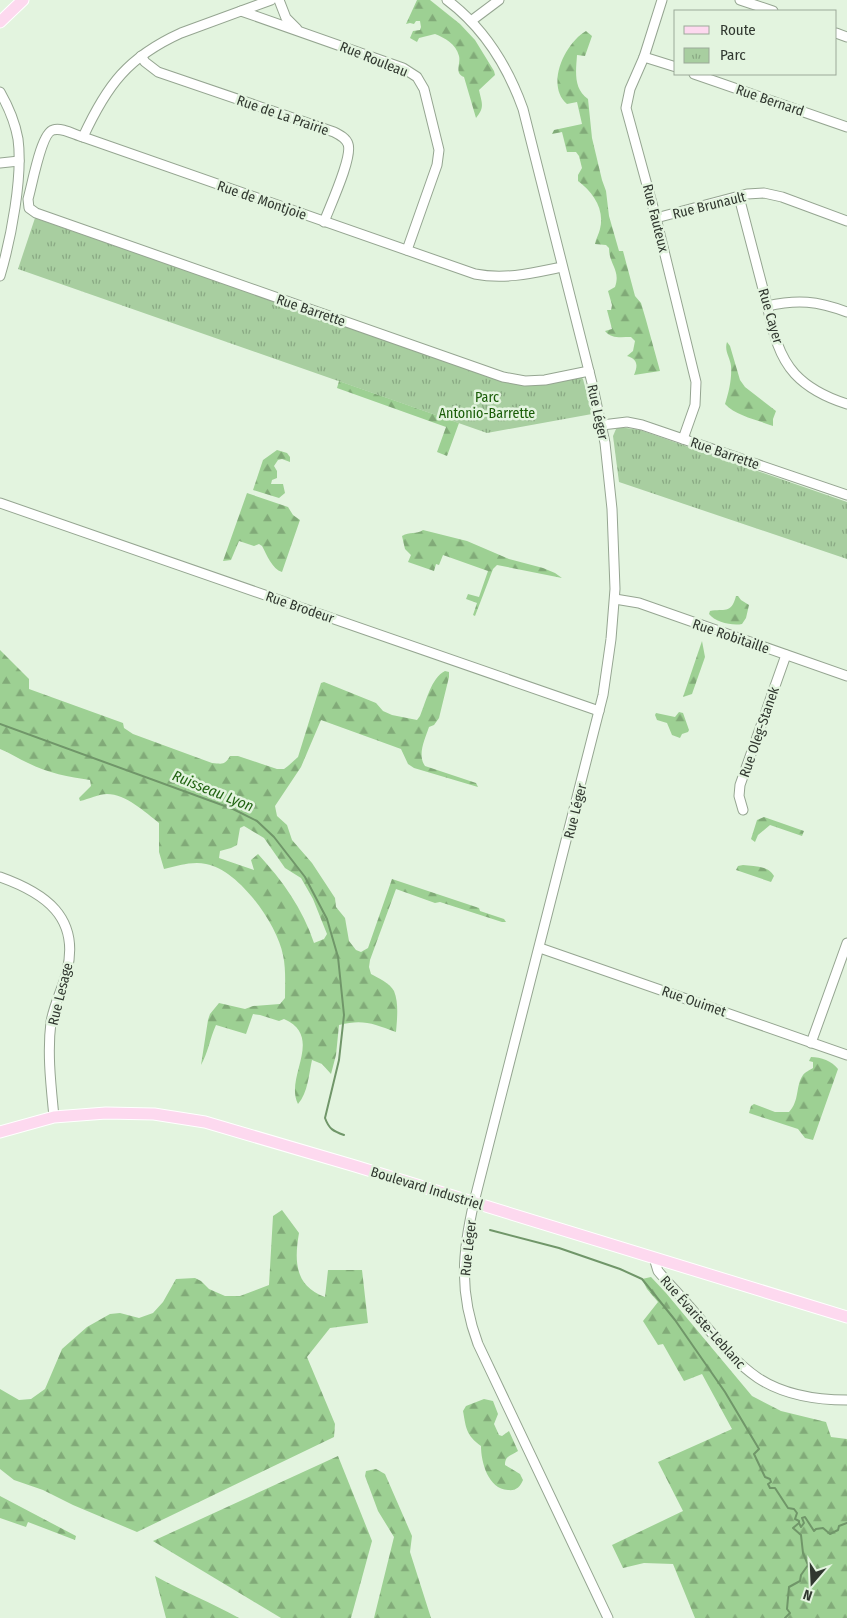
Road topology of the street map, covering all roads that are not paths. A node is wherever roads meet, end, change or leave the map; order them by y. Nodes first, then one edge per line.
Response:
1 (23, 0) edge
2 (271, 0) edge
3 (279, 0) edge
4 (447, 0) edge
5 (499, 0) edge
6 (662, 0) edge
7 (740, 0) edge
8 (769, 10) edge
9 (241, 11) junction
10 (0, 22) edge
11 (471, 22) junction
12 (301, 32) junction
13 (142, 56) junction
14 (644, 56) junction
15 (674, 67) edge
16 (697, 75) edge
17 (0, 92) edge
18 (847, 127) edge
19 (83, 137) junction
20 (19, 160) junction
21 (0, 163) edge
22 (739, 197) junction
23 (36, 214) joint
24 (656, 218) junction
25 (847, 221) edge
26 (324, 222) junction
27 (407, 250) junction
28 (562, 266) junction
29 (0, 276) edge
30 (767, 306) junction
31 (847, 312) edge
32 (588, 370) junction
33 (847, 404) edge
34 (602, 425) junction
35 (683, 439) junction
36 (847, 495) edge
37 (0, 503) edge
38 (615, 598) junction
39 (786, 655) junction
40 (847, 676) edge
41 (599, 711) junction
42 (743, 810) dead end
43 (0, 877) edge
44 (847, 943) edge
45 (540, 948) junction
46 (811, 1043) junction
47 (847, 1055) edge
48 (54, 1117) junction
49 (0, 1132) edge
50 (474, 1202) junction
51 (654, 1258) junction
52 (847, 1317) edge
53 (847, 1400) edge
54 (608, 1618) edge

1 - 10 main road
2 - 9 street
3 - 12 street, Rue Rouleau
4 - 11 street, Rue Léger
5 - 11 street
6 - 14 street, Rue Fauteux
7 - 8 street
9 - 12 street, Rue Rouleau
9 - 13 street
11 - 28 street, Rue Léger
12 - 27 street, Rue Rouleau
13 - 19 street
13 - 26 street, Rue de La Prairie
14 - 15 street
14 - 24 street, Rue Fauteux
16 - 18 street, Rue Bernard
17 - 20 street
19 - 23 street, Rue de Montjoie
19 - 26 street, Rue de Montjoie
20 - 21 street
20 - 29 street
22 - 24 street, Rue Brunault
22 - 25 street, Rue Brunault
22 - 30 street, Rue Cayer
23 - 32 street, Rue Barrette
24 - 35 street, Rue Fauteux
26 - 27 street, Rue de Montjoie
27 - 28 street, Rue de Montjoie
28 - 32 street, Rue Léger
30 - 31 street
30 - 33 street, Rue Cayer
32 - 34 street, Rue Léger
34 - 35 street, Rue Barrette
34 - 38 street, Rue Léger
35 - 36 street, Rue Barrette
37 - 41 street, Rue Brodeur
38 - 39 street, Rue Robitaille
38 - 41 street, Rue Léger
39 - 40 street, Rue Robitaille
39 - 42 street, Rue Oleg-Stanek
41 - 45 street, Rue Léger
43 - 48 street, Rue Lesage
44 - 46 street
45 - 46 street, Rue Ouimet
45 - 50 street, Rue Léger
46 - 47 street, Rue Ouimet
48 - 49 main road, Boulevard Industriel
48 - 50 main road, Boulevard Industriel
50 - 51 main road, Boulevard Industriel
50 - 54 street, Rue Léger
51 - 52 main road, Boulevard Industriel
51 - 53 street, Rue Évariste-Leblanc

